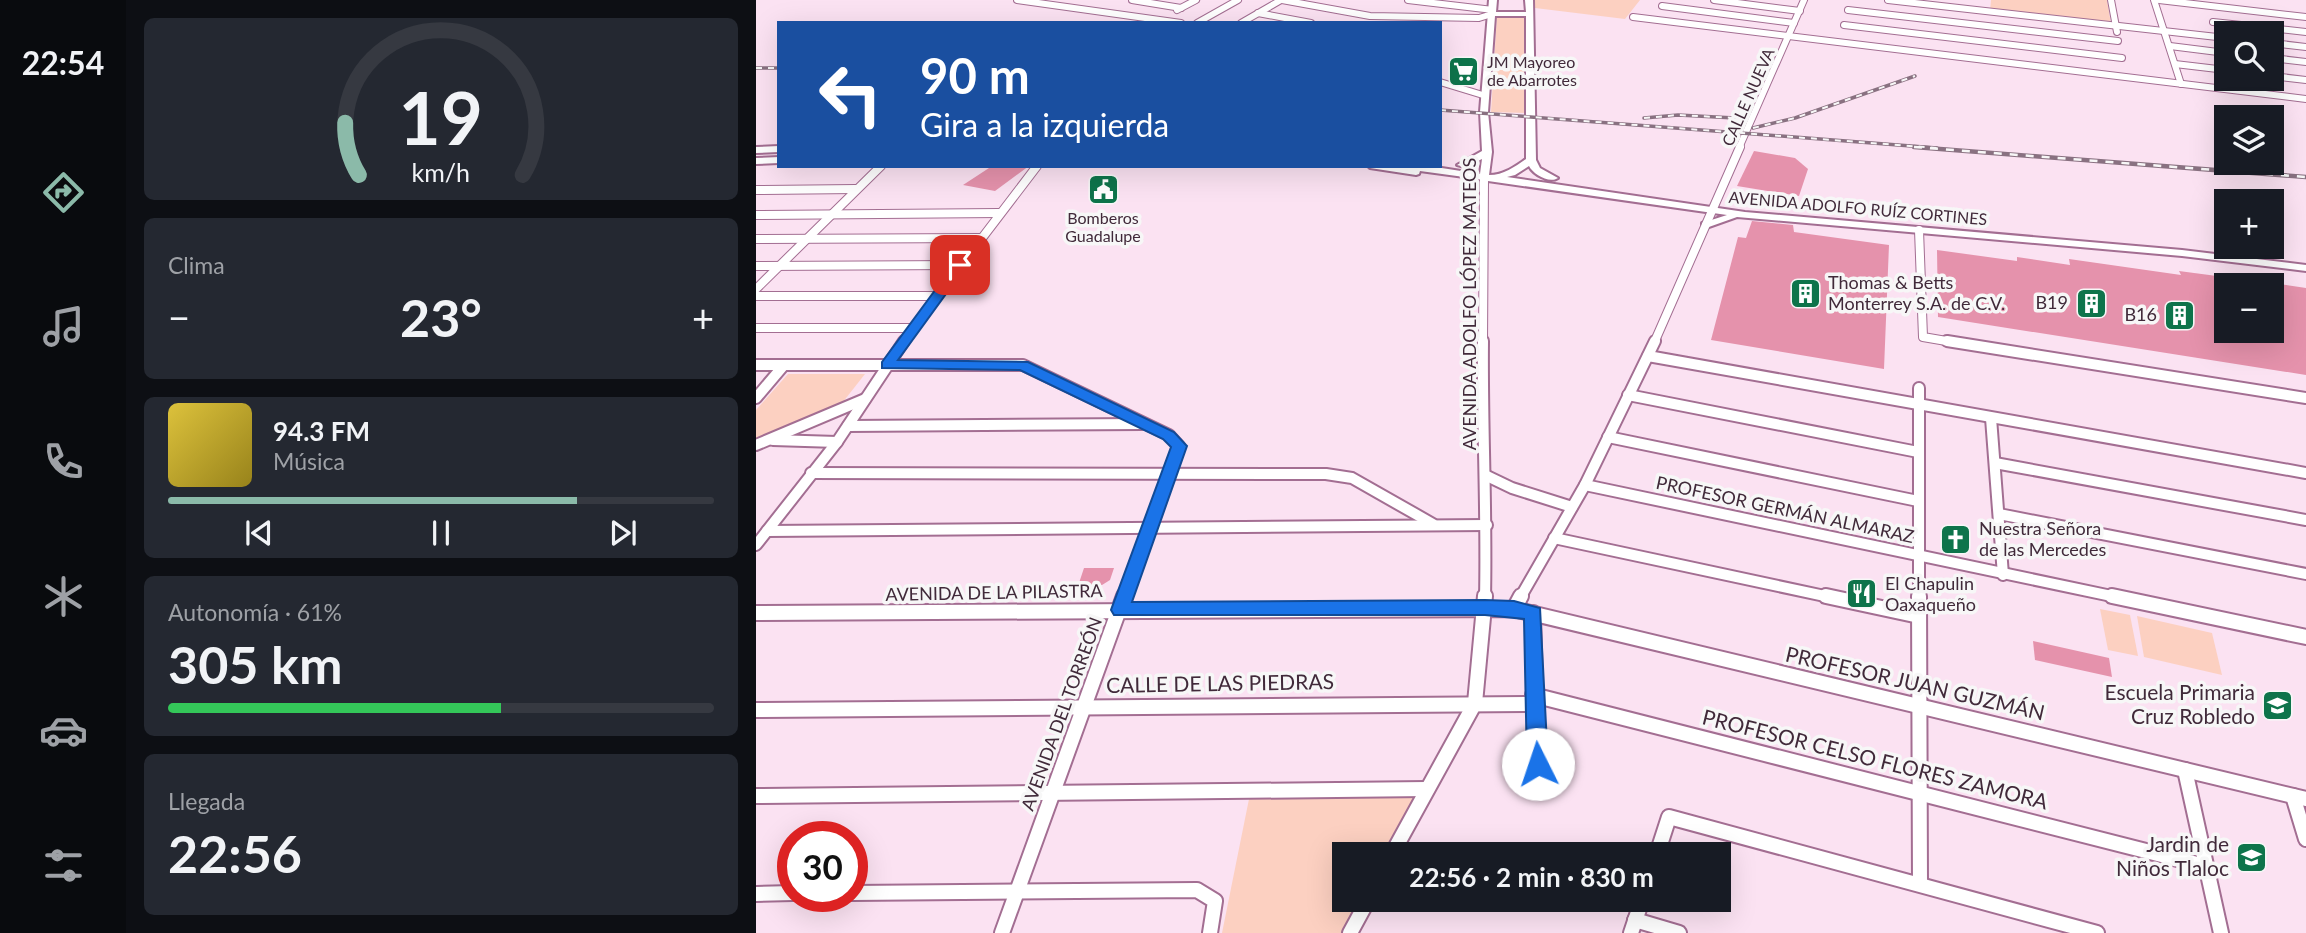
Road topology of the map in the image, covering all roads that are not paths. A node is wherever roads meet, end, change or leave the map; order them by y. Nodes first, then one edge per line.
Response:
1 (1017, 0) edge
2 (1132, 0) edge
3 (1196, 0) edge
4 (1238, 0) edge
5 (1281, 0) edge
6 (1408, 0) edge
7 (1448, 0) edge
8 (1529, 0) edge
9 (1714, 0) edge
10 (1722, 0) edge
11 (1804, 0) edge
12 (1888, 0) edge
13 (1988, 0) edge
14 (2111, 0) edge
15 (2156, 0) edge
16 (2238, 0) edge
17 (1031, 1) edge
18 (1902, 1) edge
19 (1664, 3) edge
20 (2205, 5) junction
21 (1442, 6) junction
22 (1181, 8) junction
23 (1493, 8) edge
24 (2243, 9) junction
25 (1800, 11) junction
26 (1987, 11) junction
27 (1258, 13) junction
28 (1529, 14) junction
29 (1396, 17) junction
30 (1633, 17) dead end
31 (2306, 17) edge
32 (1159, 19) junction
33 (1652, 19) junction
34 (1433, 20) edge
35 (1170, 21) edge
36 (1201, 21) edge
37 (1244, 21) edge
38 (1300, 21) edge
39 (1391, 21) edge
40 (2213, 22) joint
41 (1794, 23) junction
42 (1844, 24) junction
43 (1987, 26) junction
44 (2117, 26) junction
45 (2164, 31) junction
46 (2306, 32) edge
47 (1790, 36) junction
48 (2214, 36) edge
49 (2118, 41) junction
50 (1837, 42) junction
51 (1987, 42) junction
52 (2284, 44) edge
53 (2170, 46) junction
54 (2306, 47) edge
55 (2214, 52) edge
56 (2122, 58) junction
57 (2284, 59) edge
58 (1986, 60) junction
59 (2306, 62) edge
60 (2175, 64) junction
61 (2214, 69) edge
62 (2126, 77) junction
63 (2284, 77) edge
64 (2306, 80) edge
65 (1442, 83) edge
66 (2181, 84) junction
67 (1486, 96) junction
68 (2306, 99) edge
69 (777, 149) edge
70 (756, 150) edge
71 (1487, 152) junction
72 (777, 160) edge
73 (1531, 160) junction
74 (756, 161) edge
75 (1442, 163) edge
76 (1462, 165) junction
77 (879, 168) edge
78 (1035, 168) edge
79 (1412, 169) edge
80 (1512, 173) junction
81 (1486, 177) junction
82 (1553, 178) junction
83 (856, 189) junction
84 (756, 190) edge
85 (1713, 207) junction
86 (999, 213) junction
87 (831, 214) junction
88 (756, 215) edge
89 (1745, 215) junction
90 (1706, 225) junction
91 (1919, 230) junction
92 (981, 238) junction
93 (756, 239) edge
94 (808, 239) junction
95 (2306, 259) edge
96 (960, 265) junction
97 (756, 266) edge
98 (780, 266) junction
99 (2306, 268) edge
100 (756, 289) edge
101 (756, 296) edge
102 (936, 296) junction
103 (756, 328) edge
104 (912, 328) junction
105 (1648, 356) junction
106 (756, 365) edge
107 (784, 365) junction
108 (887, 365) junction
109 (1919, 388) dead end
110 (1628, 395) junction
111 (756, 398) edge
112 (2306, 398) edge
113 (865, 399) junction
114 (1920, 405) junction
115 (1991, 418) junction
116 (1144, 424) junction
117 (848, 426) junction
118 (1608, 437) junction
119 (768, 440) junction
120 (837, 442) junction
121 (756, 445) edge
122 (1918, 452) junction
123 (1995, 463) junction
124 (811, 473) junction
125 (2306, 473) edge
126 (1170, 476) junction
127 (1487, 476) junction
128 (1585, 485) junction
129 (1918, 501) junction
130 (1572, 507) junction
131 (1999, 514) junction
132 (2306, 520) edge
133 (1436, 525) junction
134 (1487, 525) junction
135 (1149, 529) junction
136 (767, 531) junction
137 (1554, 538) junction
138 (756, 545) edge
139 (1919, 556) junction
140 (2306, 574) edge
141 (2003, 575) junction
142 (1485, 608) junction
143 (1514, 609) junction
144 (1120, 610) junction
145 (756, 613) edge
146 (1533, 613) junction
147 (1919, 616) junction
148 (2306, 637) edge
149 (1533, 699) junction
150 (1475, 703) junction
151 (1084, 706) junction
152 (1919, 707) junction
153 (756, 709) edge
154 (1538, 764) dead end
155 (2185, 770) junction
156 (1427, 789) junction
157 (1919, 793) junction
158 (1051, 795) junction
159 (756, 796) edge
160 (2299, 797) edge
161 (2306, 839) edge
162 (1398, 842) edge
163 (1661, 842) edge
164 (2205, 866) junction
165 (1920, 884) junction
166 (1018, 892) junction
167 (777, 893) edge
168 (868, 893) edge
169 (756, 894) edge
170 (1361, 912) edge
171 (1633, 927) edge
172 (1002, 933) edge
173 (1210, 933) edge
174 (1350, 933) edge
175 (1679, 933) edge
176 (2097, 933) edge
177 (2221, 933) edge

1 - 17 street
2 - 22 street
3 - 22 street
4 - 36 street
5 - 27 street
5 - 29 street
6 - 21 street
7 - 21 street
8 - 28 main road
9 - 10 street
10 - 25 street
11 - 25 street, CALLE NUEVA
12 - 18 street
13 - 26 street
14 - 44 street
15 - 20 street
15 - 45 street
16 - 24 street
17 - 32 street
18 - 26 street
19 - 33 street
19 - 41 street
20 - 24 street
20 - 40 street
21 - 23 street
21 - 34 street
22 - 32 street
23 - 28 main road
23 - 34 street
23 - 67 main road, AVENIDA ADOLFO LÓPEZ MATEOS
24 - 31 street
25 - 41 street, CALLE NUEVA
26 - 43 street
26 - 44 street
27 - 37 street
27 - 38 street
28 - 73 main road
29 - 34 street
29 - 39 street
30 - 33 street
32 - 35 street
33 - 47 street
40 - 46 street
41 - 47 street, CALLE NUEVA
42 - 43 street
42 - 50 street
42 - 51 street
43 - 49 street
43 - 51 street
44 - 45 street
44 - 49 street
45 - 48 street
45 - 53 street
47 - 50 street
47 - 85 street, CALLE NUEVA
49 - 56 street
50 - 58 street
51 - 56 street
51 - 58 street
52 - 54 street
53 - 55 street
53 - 60 street
56 - 62 street
57 - 59 street
58 - 62 street
60 - 61 street
60 - 66 street
62 - 66 street
63 - 64 street
65 - 67 street
66 - 68 street
67 - 71 main road, AVENIDA ADOLFO LÓPEZ MATEOS
69 - 70 main road
71 - 76 main road
71 - 81 main road, AVENIDA ADOLFO LÓPEZ MATEOS
72 - 74 main road
73 - 80 main road
73 - 82 main road
75 - 76 main road, AVENIDA ADOLFO RUÍZ CORTINES
76 - 81 main road, AVENIDA ADOLFO RUÍZ CORTINES
77 - 83 street
78 - 86 street
79 - 81 main road
80 - 81 main road
80 - 82 main road, AVENIDA ADOLFO RUÍZ CORTINES
81 - 85 main road, AVENIDA ADOLFO RUÍZ CORTINES
81 - 127 street, AVENIDA ADOLFO LÓPEZ MATEOS
82 - 85 main road, AVENIDA ADOLFO RUÍZ CORTINES
83 - 84 street
83 - 87 street
85 - 89 main road, AVENIDA ADOLFO RUÍZ CORTINES
85 - 90 street, CALLE NUEVA
85 - 95 main road, AVENIDA ADOLFO RUÍZ CORTINES
86 - 87 street
86 - 92 street
87 - 88 street
87 - 94 street
89 - 90 main road
89 - 91 main road, AVENIDA ADOLFO RUÍZ CORTINES
90 - 105 street, CALLE NUEVA
91 - 99 main road, AVENIDA ADOLFO RUÍZ CORTINES
91 - 112 street
92 - 94 street
92 - 96 street
93 - 94 street
94 - 98 street
96 - 98 street
96 - 102 street
97 - 98 street
98 - 100 street
101 - 102 street
102 - 104 street
103 - 104 street
104 - 108 street
105 - 110 street, CALLE NUEVA
105 - 114 street
106 - 107 street, AVENIDA DEL TORREÓN
107 - 108 street, AVENIDA DEL TORREÓN
107 - 111 street
108 - 113 street
108 - 116 street, AVENIDA DEL TORREÓN
109 - 114 street
110 - 118 street, CALLE NUEVA
110 - 122 street
113 - 117 street
113 - 119 street
114 - 115 street
114 - 122 street
115 - 123 street
115 - 125 street
116 - 117 street
116 - 126 street, AVENIDA DEL TORREÓN
117 - 120 street
118 - 128 street, CALLE NUEVA
118 - 129 street
119 - 120 street
119 - 121 street
120 - 124 street
122 - 129 street
123 - 131 street
123 - 132 street
124 - 126 street
124 - 136 street
126 - 133 street
126 - 135 street, AVENIDA DEL TORREÓN
127 - 130 street
127 - 134 street, AVENIDA ADOLFO LÓPEZ MATEOS
128 - 130 street, CALLE NUEVA
128 - 139 street, PROFESOR GERMÁN ALMARAZ
129 - 139 street
130 - 137 street, CALLE NUEVA
131 - 140 street
131 - 141 street
133 - 134 street
133 - 135 street
134 - 142 street, AVENIDA ADOLFO LÓPEZ MATEOS
135 - 136 street
135 - 144 street, AVENIDA DEL TORREÓN
136 - 138 street
137 - 143 street, CALLE NUEVA
137 - 147 street
139 - 141 street, PROFESOR GERMÁN ALMARAZ
139 - 147 street
141 - 148 street, PROFESOR GERMÁN ALMARAZ
142 - 143 street, AVENIDA DE LA PILASTRA
142 - 144 street, AVENIDA DE LA PILASTRA
142 - 150 street, AVENIDA ADOLFO LÓPEZ MATEOS
143 - 146 street, PROFESOR JUAN GUZMÁN
144 - 145 street, AVENIDA DE LA PILASTRA
144 - 151 street, AVENIDA DEL TORREÓN
146 - 149 street
146 - 152 street, PROFESOR JUAN GUZMÁN
147 - 152 street
149 - 150 street, PROFESOR CELSO FLORES ZAMORA
149 - 154 street
149 - 157 street, PROFESOR CELSO FLORES ZAMORA
150 - 151 street, CALLE DE LAS PIEDRAS
150 - 156 street
151 - 153 street, CALLE DE LAS PIEDRAS
151 - 158 street, AVENIDA DEL TORREÓN
152 - 155 street, PROFESOR JUAN GUZMÁN
152 - 157 street
155 - 160 street, PROFESOR JUAN GUZMÁN
155 - 164 street
156 - 158 street
156 - 162 street
157 - 164 street, PROFESOR CELSO FLORES ZAMORA
157 - 165 street
158 - 159 street
158 - 166 street, AVENIDA DEL TORREÓN
160 - 161 street
163 - 165 street
164 - 177 street
165 - 176 street
166 - 168 street
166 - 172 street, AVENIDA DEL TORREÓN
166 - 173 street
167 - 169 street
170 - 174 street
171 - 175 street

